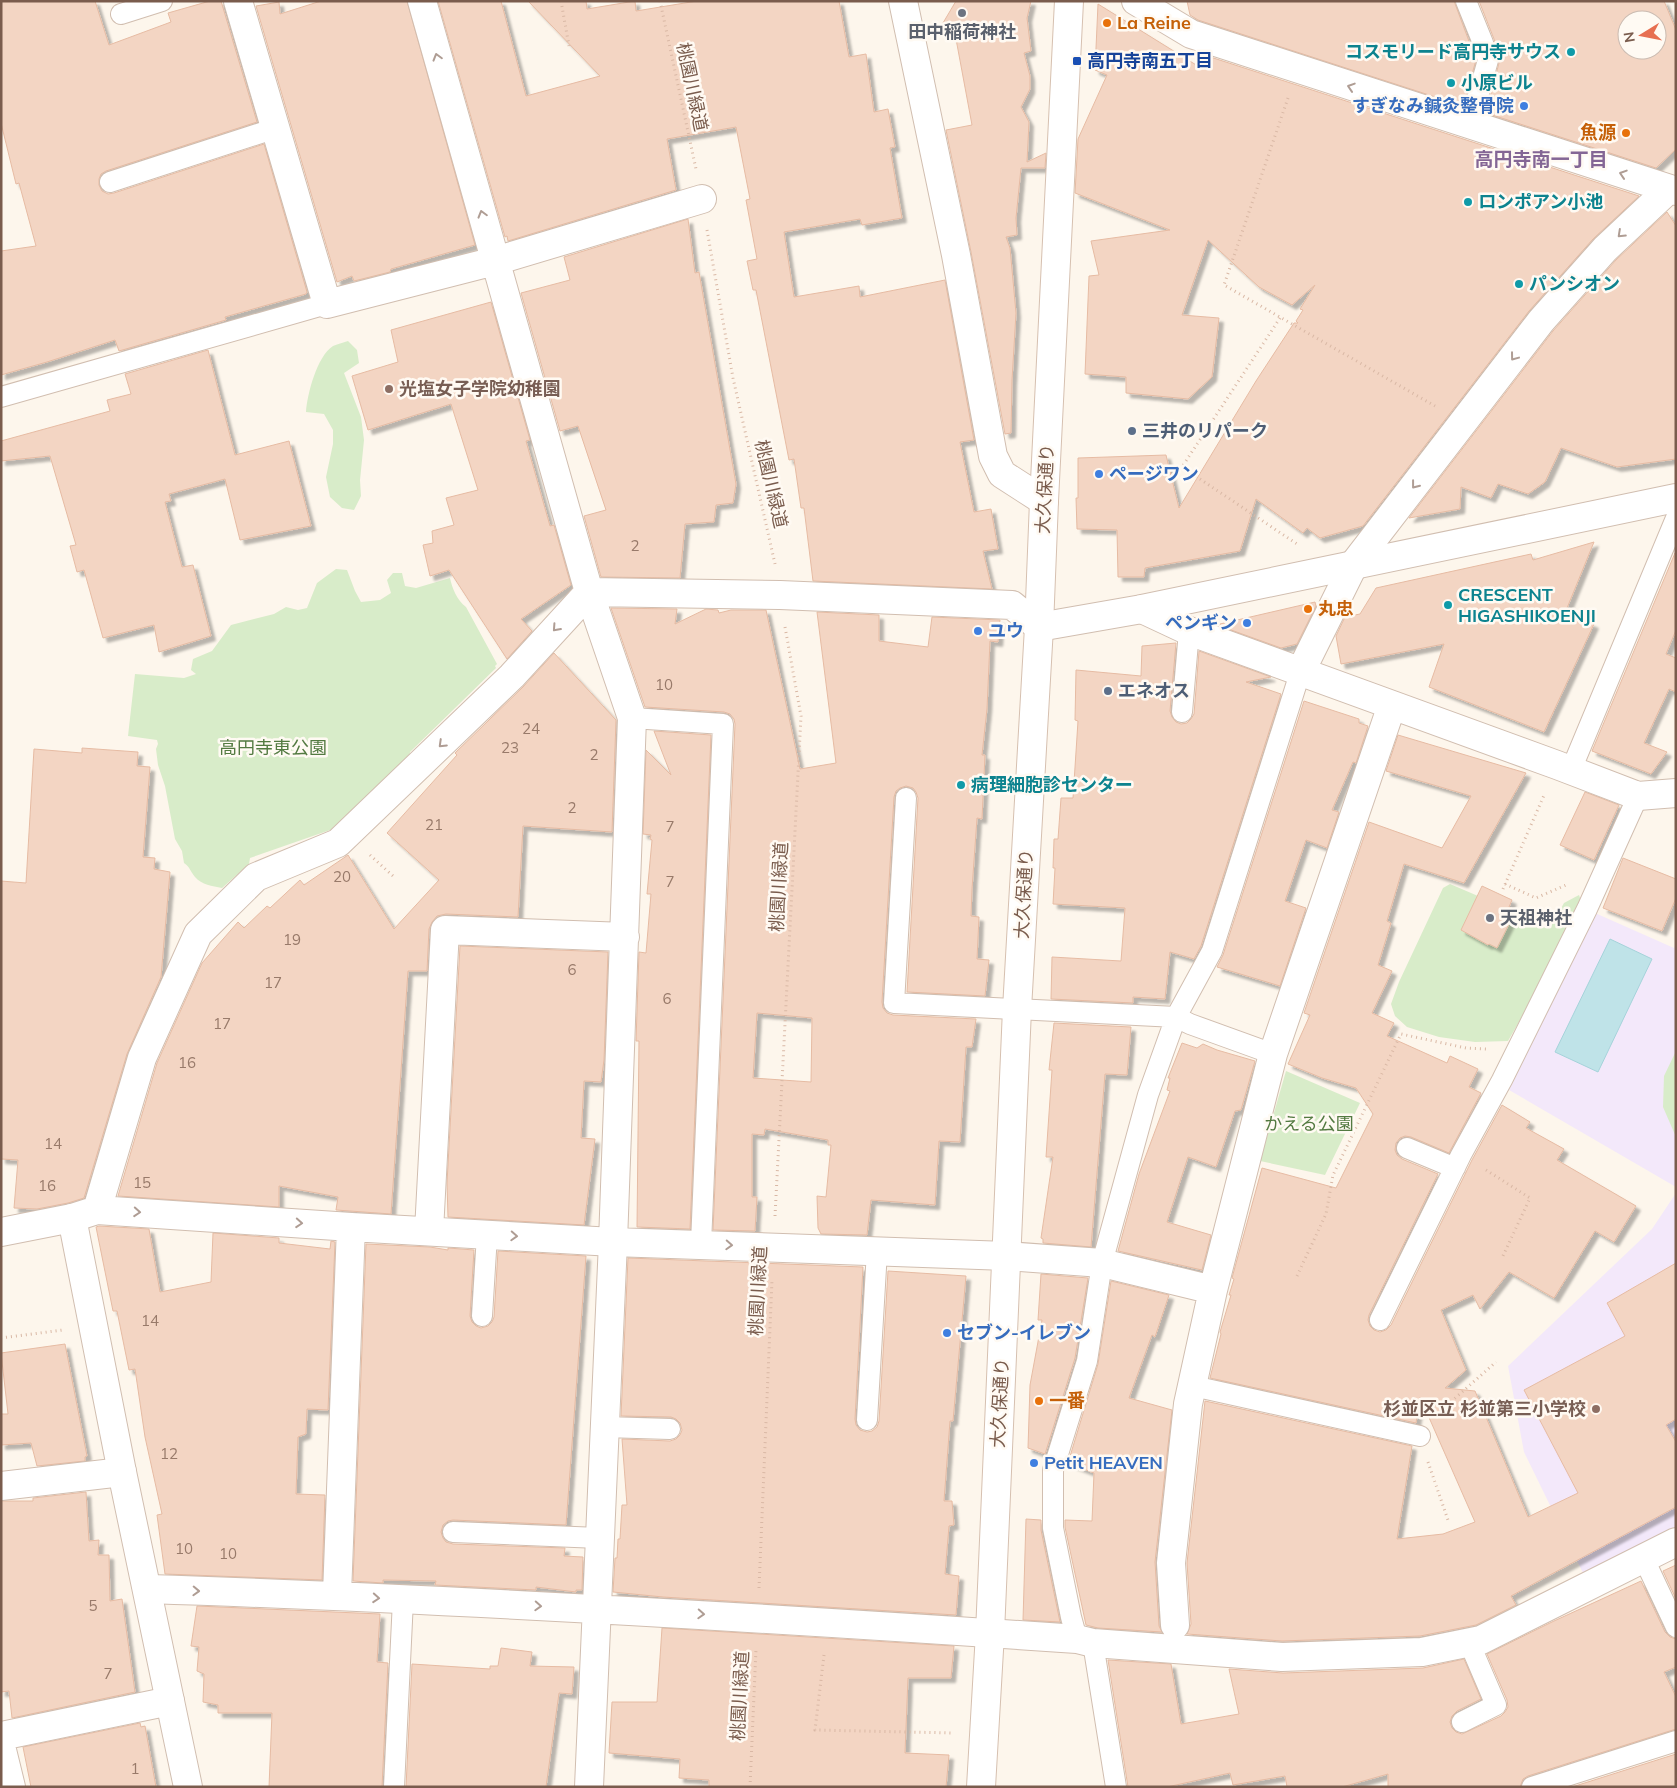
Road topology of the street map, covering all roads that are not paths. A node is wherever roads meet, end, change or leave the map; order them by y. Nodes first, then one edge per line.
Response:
1 (162, 1) edge
2 (238, 1) edge
3 (422, 1) edge
4 (902, 1) edge
5 (1069, 1) edge
6 (1466, 1) edge
7 (1150, 5) edge
8 (121, 14) dead end
9 (1470, 125) junction
10 (276, 128) junction
11 (110, 182) dead end
12 (1674, 190) edge
13 (702, 199) road end
14 (495, 261) junction
15 (328, 304) junction
16 (1, 397) edge
17 (1676, 498) edge
18 (1044, 502) junction
19 (1676, 518) edge
20 (1344, 566) junction
21 (589, 592) junction
22 (1142, 609) junction
23 (1040, 627) junction
24 (1189, 631) junction
25 (1300, 673) junction
26 (1392, 705) junction
27 (1182, 712) dead end
28 (632, 718) junction
29 (1564, 767) junction
30 (1676, 793) edge
31 (1638, 796) junction
32 (906, 798) dead end
33 (625, 937) junction
34 (1017, 1009) junction
35 (1176, 1017) junction
36 (1273, 1054) junction
37 (1406, 1148) dead end
38 (1458, 1162) junction
39 (84, 1214) junction
40 (351, 1227) junction
41 (429, 1231) junction
42 (1, 1232) edge
43 (487, 1235) junction
44 (613, 1242) junction
45 (701, 1244) junction
46 (877, 1251) junction
47 (1007, 1256) junction
48 (1102, 1263) junction
49 (1213, 1290) junction
50 (482, 1316) dead end
51 (1380, 1320) dead end
52 (1193, 1386) junction
53 (867, 1420) dead end
54 (604, 1427) junction
55 (670, 1429) dead end
56 (1420, 1436) road end
57 (122, 1472) junction
58 (1, 1486) edge
59 (453, 1532) dead end
60 (599, 1538) junction
61 (1676, 1542) edge
62 (1644, 1559) junction
63 (148, 1589) junction
64 (337, 1595) junction
65 (403, 1600) junction
66 (597, 1609) junction
67 (1175, 1625) dead end
68 (1676, 1627) edge
69 (990, 1633) junction
70 (1085, 1641) junction
71 (1469, 1642) junction
72 (170, 1701) junction
73 (1462, 1722) dead end
74 (1, 1736) edge
75 (1676, 1742) edge
76 (1, 1746) edge
77 (11, 1787) edge
78 (188, 1787) edge
79 (394, 1787) edge
80 (588, 1787) edge
81 (981, 1787) edge
82 (1116, 1787) edge
83 (1532, 1787) edge

1 - 8 lane
2 - 10 street
14 -> 3 street
4 - 18 street
5 - 18 street, 大久保通り
6 - 9 lane
9 -> 7 street
12 -> 9 street
10 - 11 lane
10 - 15 street
12 -> 20 street
13 - 14 street
14 - 15 street
14 - 21 street
15 - 16 lane
17 - 20 street
18 - 23 street, 大久保通り
19 - 29 lane
20 - 22 street
20 - 25 street
21 - 23 street
21 - 28 street
21 -> 39 street
22 - 23 street
22 - 24 street
23 - 34 street, 大久保通り
24 - 25 street
24 - 27 lane
25 - 26 street
25 - 35 lane
26 - 29 street
26 - 36 street
28 - 33 street
28 - 45 lane
29 - 31 street
30 - 31 street
31 - 38 lane
32 - 34 lane
33 - 41 street
33 - 44 street
34 - 35 lane
34 - 47 street, 大久保通り
35 - 36 lane
35 - 48 lane
36 - 49 street
37 - 38 lane
38 - 51 lane
39 -> 40 street
39 - 42 street
39 - 57 street
40 - 41 street
40 - 64 street
41 - 43 street
43 -> 44 street
43 - 50 lane
44 - 45 street
44 - 54 street
45 -> 46 street
46 - 47 street
46 - 53 lane
47 - 48 street
47 - 69 street, 大久保通り
48 - 49 street
48 - 70 lane
49 - 52 street
52 - 56 lane
52 - 67 street
54 - 55 lane
54 - 60 street
57 - 58 street
57 - 63 street
59 - 60 lane
60 - 66 street
61 - 62 street
62 - 68 lane
62 - 71 street
63 -> 64 street
63 - 72 street
64 -> 65 street
65 -> 66 street
65 - 79 lane
66 -> 69 street
66 - 80 street
69 - 70 street
69 - 81 street, 大久保通り
70 - 71 street
70 - 82 lane
71 - 73 lane
72 - 74 street
72 - 78 street
75 - 83 lane
76 - 77 street

